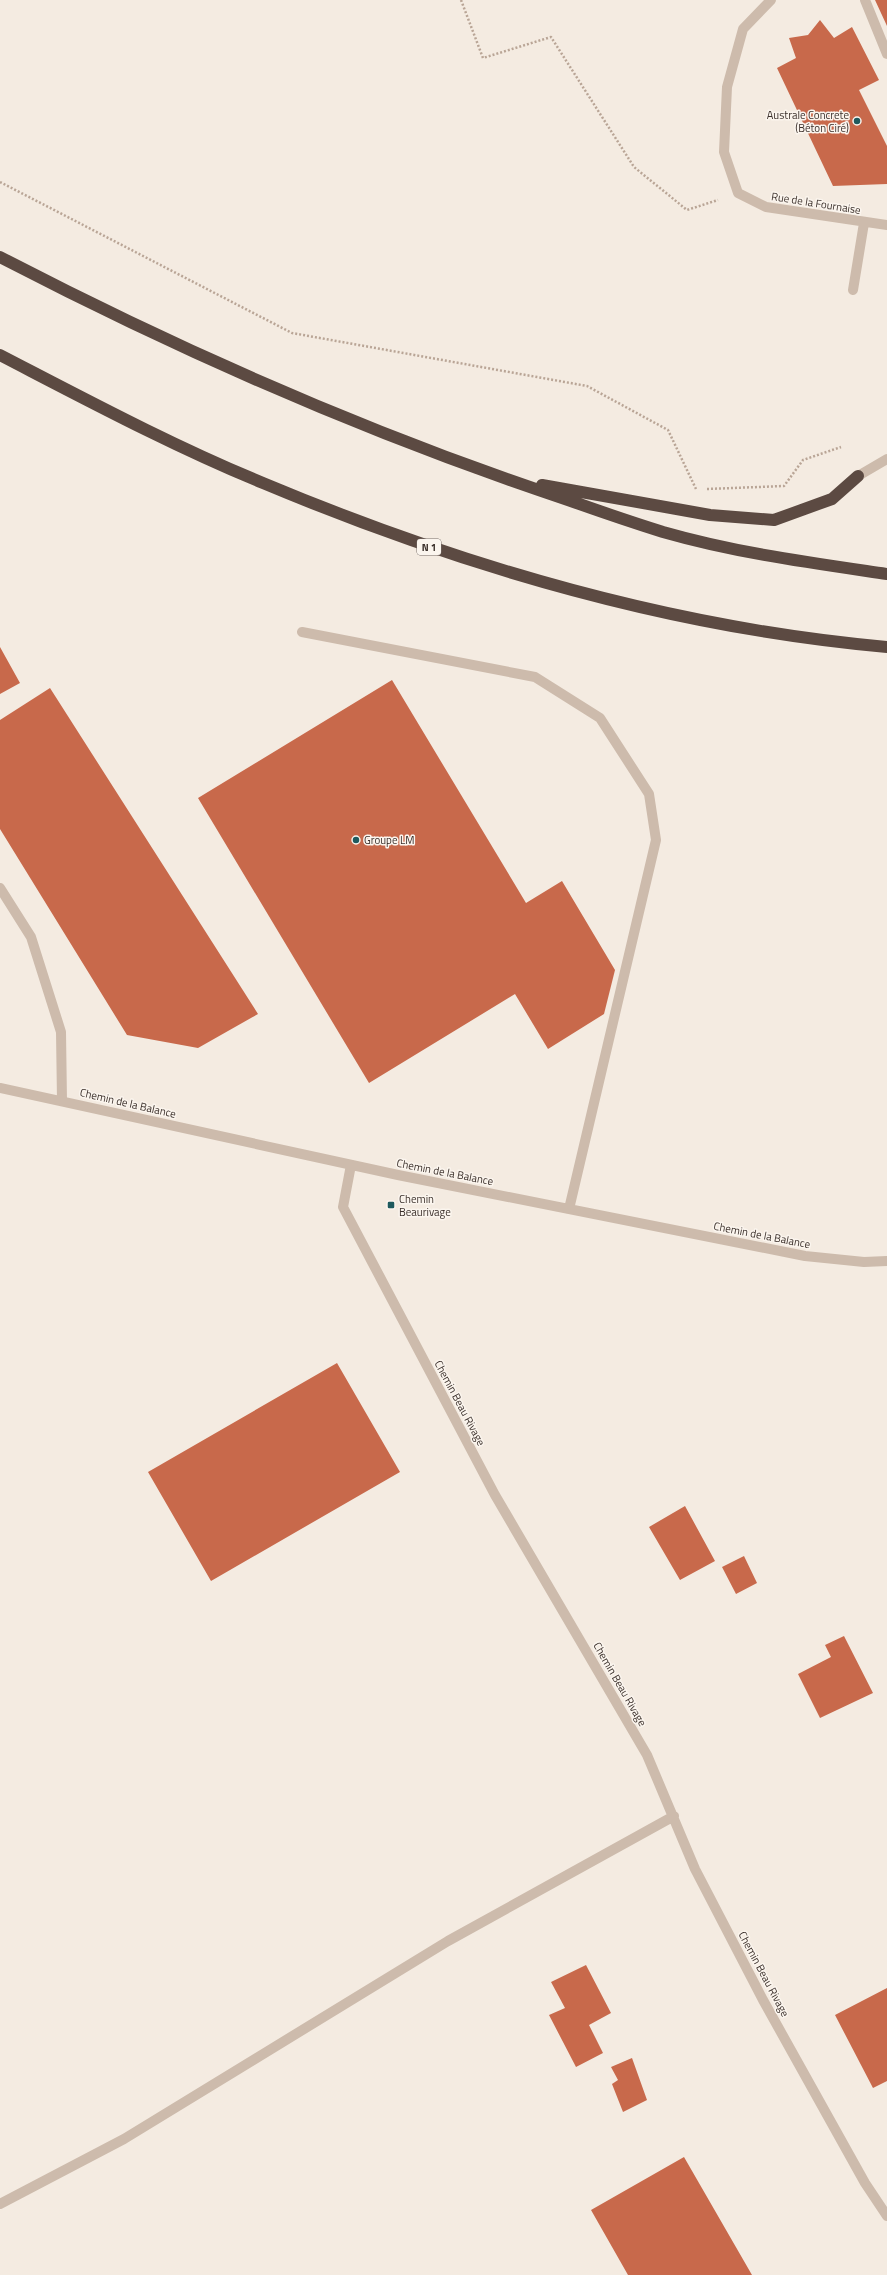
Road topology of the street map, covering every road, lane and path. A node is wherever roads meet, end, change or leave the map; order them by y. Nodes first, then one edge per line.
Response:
1 (460, 0) edge
2 (771, 0) edge
3 (865, 0) edge
4 (887, 54) edge
5 (0, 182) edge
6 (738, 193) junction
7 (864, 223) junction
8 (887, 225) edge
9 (0, 257) edge
10 (853, 290) dead end
11 (0, 355) edge
12 (841, 447) dead end
13 (887, 459) edge
14 (494, 476) junction
15 (858, 476) joint
16 (887, 574) edge
17 (302, 632) dead end
18 (887, 647) edge
19 (0, 888) edge
20 (0, 1088) edge
21 (62, 1101) junction
22 (351, 1164) junction
23 (569, 1209) junction
24 (887, 1261) edge
25 (674, 1816) junction
26 (0, 2204) edge
27 (887, 2216) edge

1 - 6 path
2 - 6 street
3 - 4 street
5 - 12 path
6 - 7 street, Rue de la Fournaise
7 - 8 street, Rue de la Fournaise
7 - 10 street
9 - 14 highway
11 - 18 highway, N 1
13 - 15 street
14 - 15 highway
14 - 16 highway
17 - 23 street
19 - 21 street
20 - 21 street, Chemin de la Balance
21 - 22 street, Chemin de la Balance
22 - 23 street, Chemin de la Balance
22 - 25 street, Chemin Beau Rivage
23 - 24 street, Chemin de la Balance
25 - 26 street
25 - 27 street, Chemin Beau Rivage

